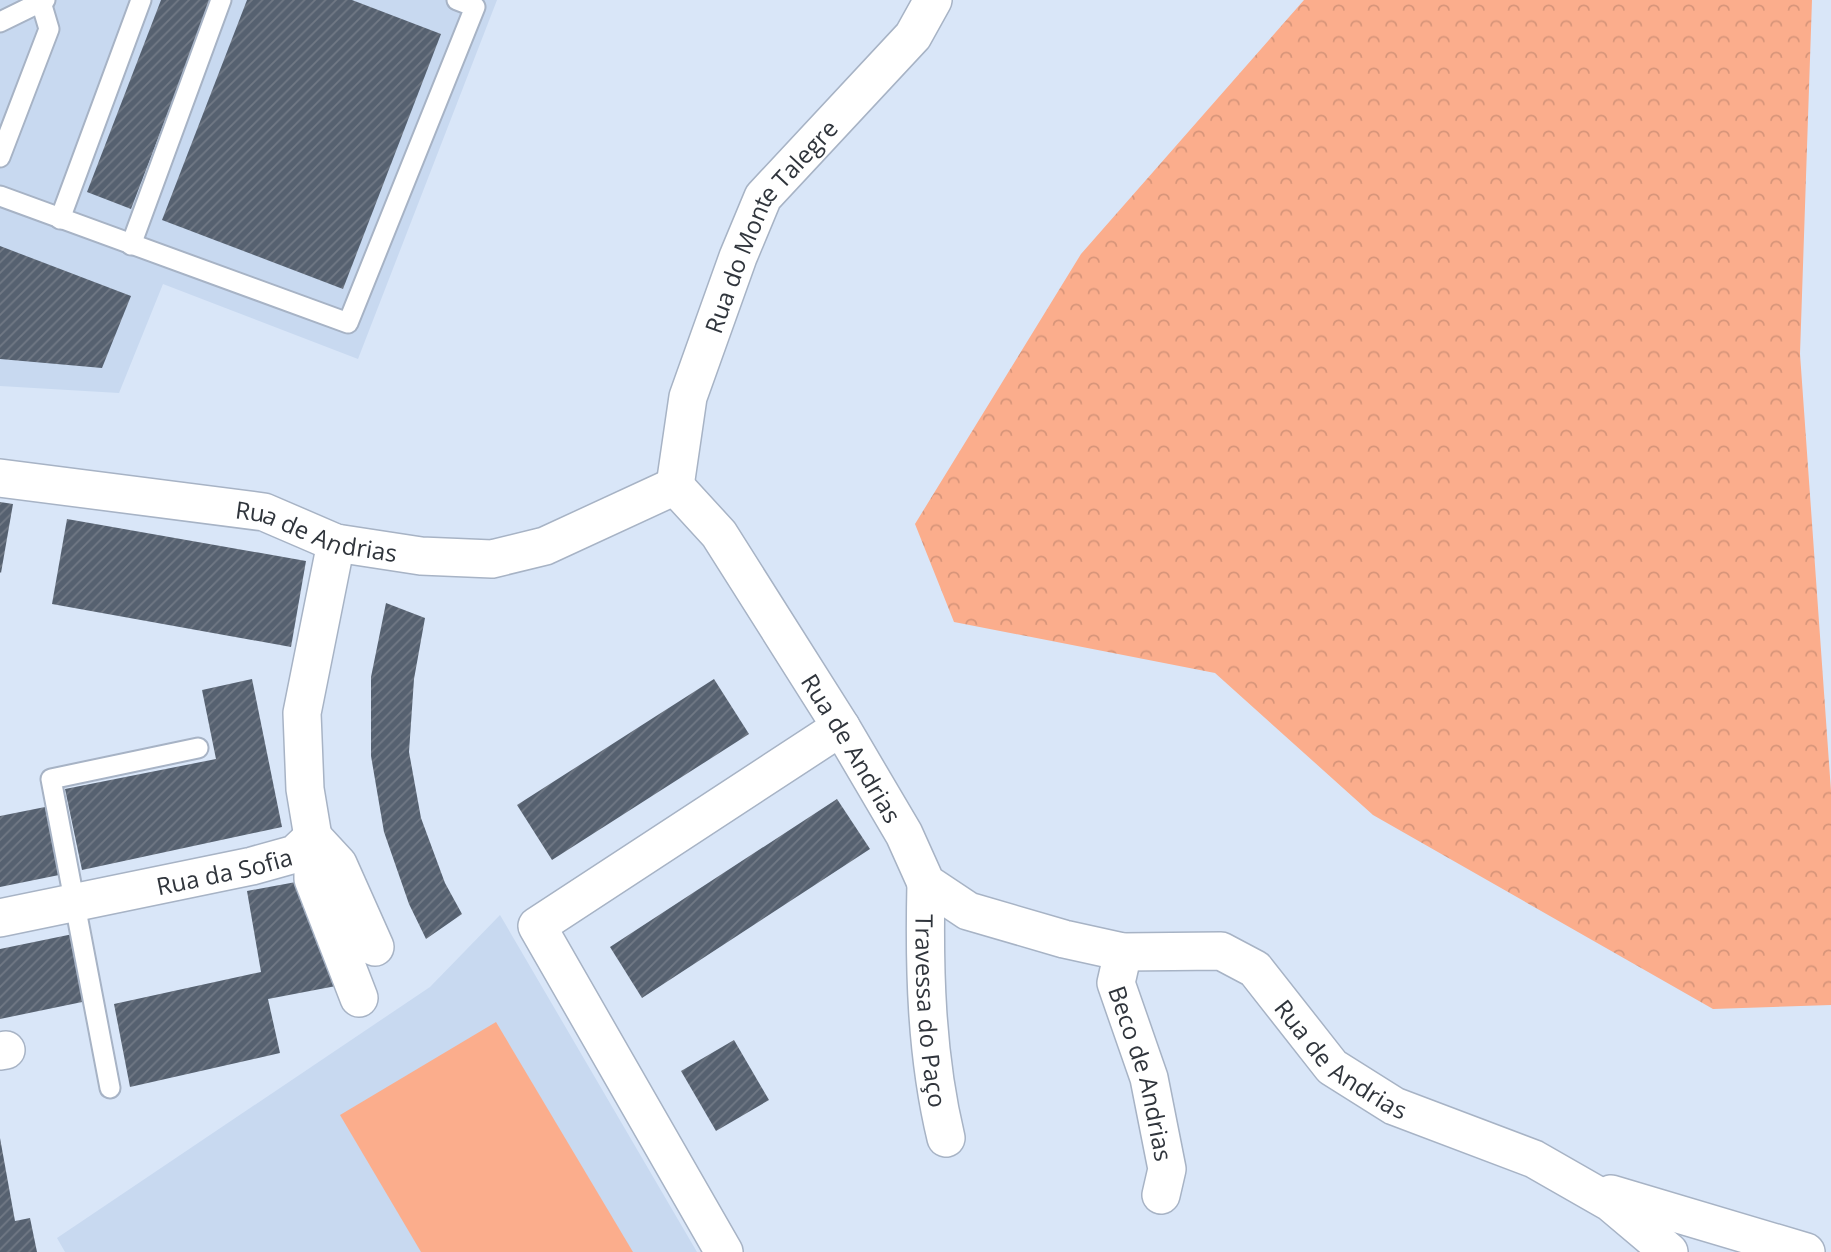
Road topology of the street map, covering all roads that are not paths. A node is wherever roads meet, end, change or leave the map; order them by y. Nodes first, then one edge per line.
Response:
1 (221, 0) edge
2 (457, 0) edge
3 (933, 0) edge
4 (43, 1) edge
5 (137, 1) edge
6 (0, 22) edge
7 (0, 157) edge
8 (0, 196) edge
9 (60, 219) junction
10 (131, 245) junction
11 (0, 478) edge
12 (676, 486) junction
13 (336, 543) junction
14 (841, 727) junction
15 (198, 748) dead end
16 (313, 838) junction
17 (926, 883) junction
18 (76, 904) junction
19 (0, 918) edge
20 (375, 947) dead end
21 (1123, 952) junction
22 (359, 998) dead end
23 (110, 1088) dead end
24 (946, 1138) dead end
25 (1577, 1184) junction
26 (1161, 1195) dead end
27 (724, 1252) edge
28 (1669, 1252) edge
29 (1805, 1252) edge

1 - 10 lane
2 - 10 lane
3 - 12 street, Rua do Monte Talegre
4 - 6 lane
4 - 7 lane
5 - 9 lane
8 - 9 lane
9 - 10 lane
11 - 13 street, Rua de Andrias
12 - 13 street, Rua de Andrias
12 - 14 street, Rua de Andrias
13 - 16 street, Rua da Sofia
14 - 17 street, Rua de Andrias
14 - 27 street
15 - 18 lane
16 - 18 street, Rua da Sofia
16 - 20 street
16 - 22 street
17 - 21 street, Rua de Andrias
17 - 24 street, Travessa do Paço
18 - 19 street, Rua da Sofia
18 - 23 lane
21 - 25 street, Rua de Andrias
21 - 26 street, Beco de Andrias
25 - 28 street, Rua de Andrias
25 - 29 street

